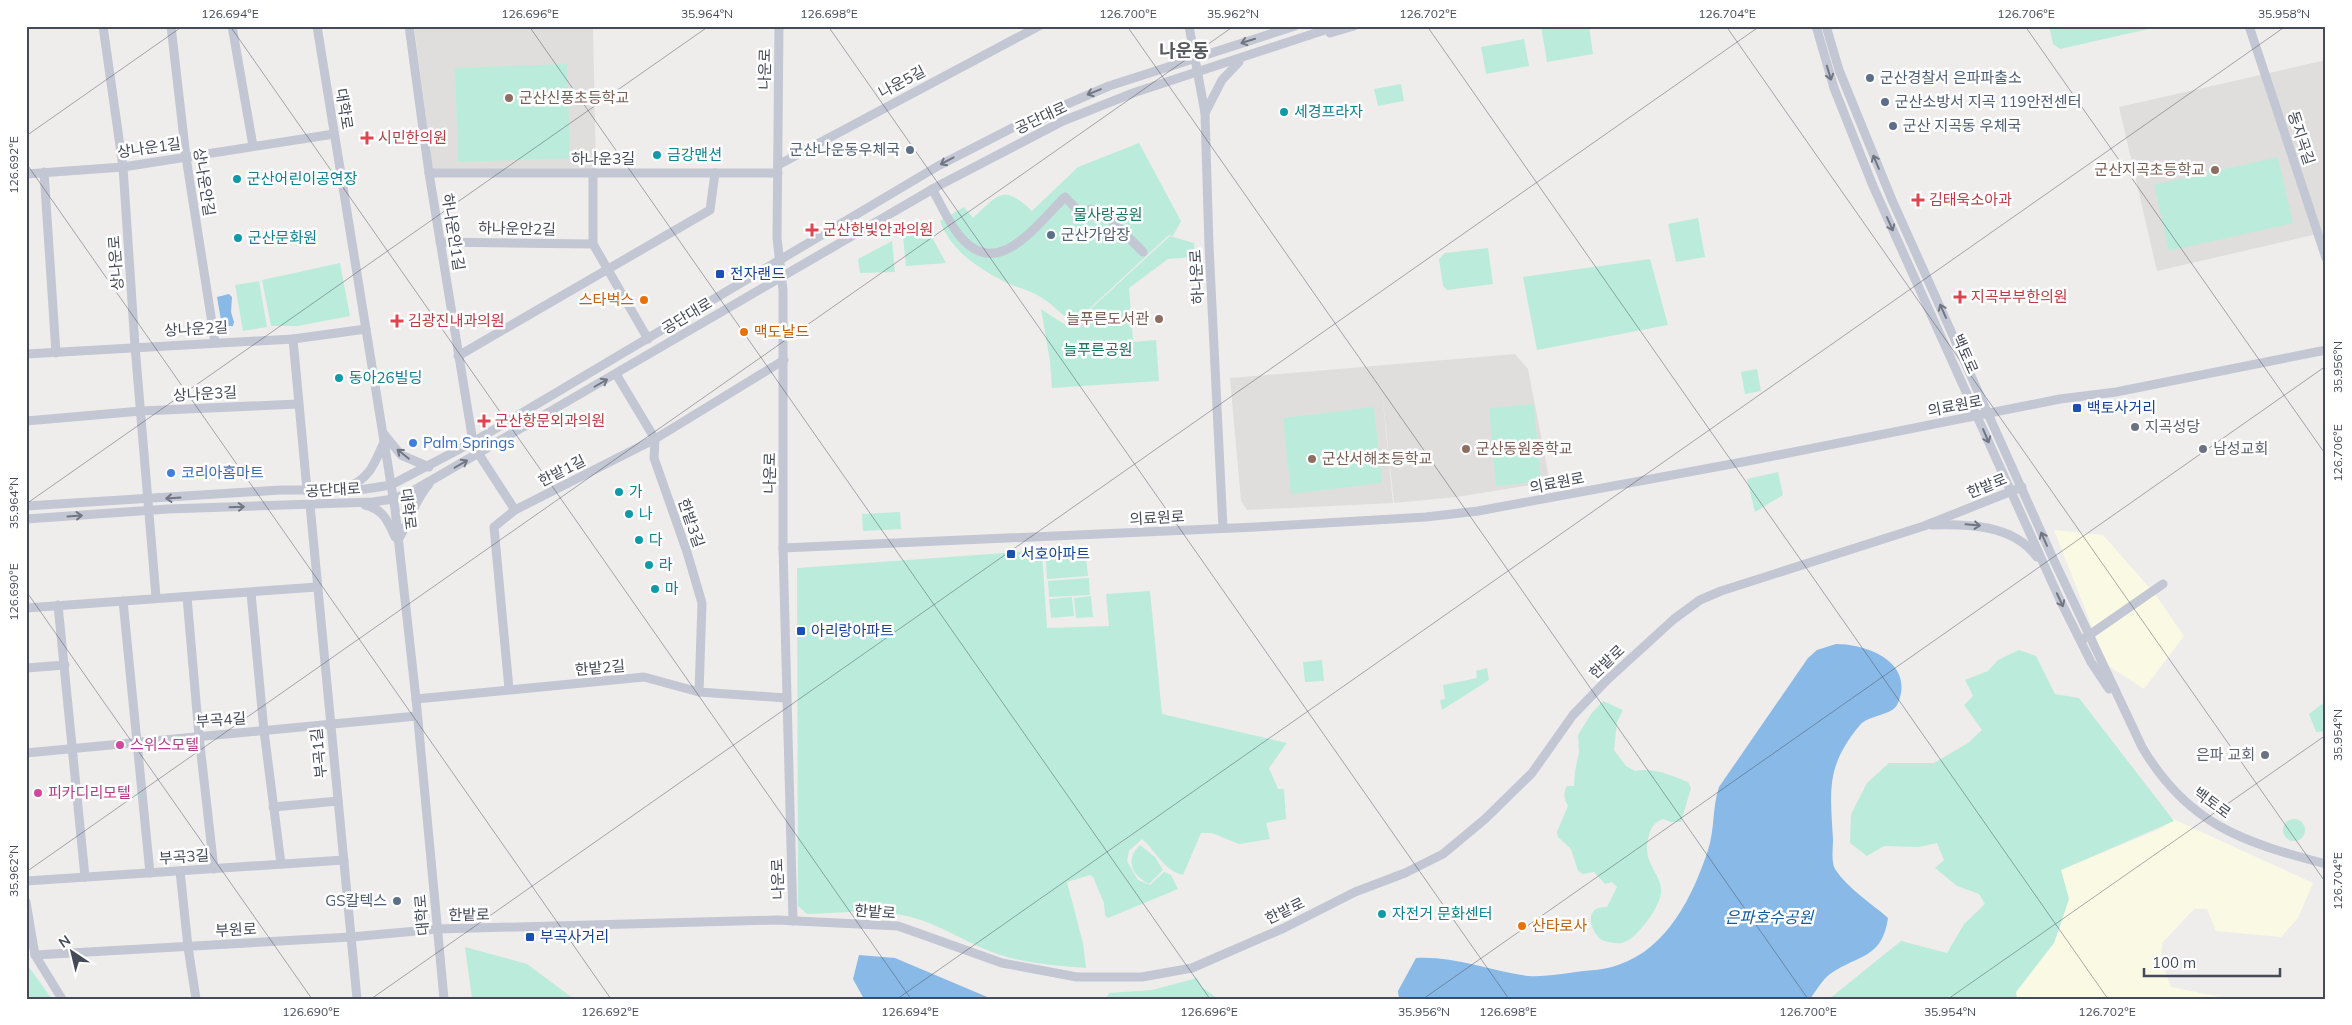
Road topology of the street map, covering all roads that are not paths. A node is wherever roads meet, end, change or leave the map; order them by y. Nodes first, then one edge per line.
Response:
1 (102, 26) edge
2 (171, 26) edge
3 (232, 26) edge
4 (317, 26) edge
5 (409, 26) edge
6 (779, 26) edge
7 (1039, 26) edge
8 (1189, 26) edge
9 (1289, 26) edge
10 (1295, 26) edge
11 (1336, 26) edge
12 (1354, 26) edge
13 (1816, 26) edge
14 (1826, 26) edge
15 (2249, 26) edge
16 (1271, 34) junction
17 (1195, 57) junction
18 (1248, 57) junction
19 (1198, 73) junction
20 (1205, 113) junction
21 (334, 134) junction
22 (253, 146) junction
23 (186, 157) junction
24 (123, 167) junction
25 (778, 169) junction
26 (44, 172) junction
27 (429, 173) junction
28 (593, 173) junction
29 (715, 173) junction
30 (26, 174) edge
31 (932, 189) junction
32 (440, 242) junction
33 (593, 244) junction
34 (1143, 252) dead end
35 (2326, 258) edge
36 (780, 261) junction
37 (608, 270) junction
38 (783, 276) junction
39 (366, 329) junction
40 (648, 338) junction
41 (293, 339) junction
42 (215, 342) junction
43 (135, 346) junction
44 (2326, 350) edge
45 (56, 353) junction
46 (26, 354) edge
47 (458, 356) junction
48 (784, 360) junction
49 (616, 374) junction
50 (298, 404) junction
51 (140, 411) junction
52 (1989, 414) junction
53 (1978, 416) junction
54 (26, 420) edge
55 (384, 437) junction
56 (654, 439) junction
57 (473, 442) junction
58 (478, 454) junction
59 (429, 467) junction
60 (436, 478) junction
61 (392, 485) junction
62 (2022, 487) junction
63 (306, 490) junction
64 (344, 490) junction
65 (2010, 492) junction
66 (148, 499) junction
67 (393, 499) junction
68 (355, 503) junction
69 (310, 505) junction
70 (26, 506) edge
71 (515, 510) junction
72 (150, 511) junction
73 (26, 519) edge
74 (1924, 526) junction
75 (1223, 528) junction
76 (399, 544) junction
77 (783, 548) junction
78 (2046, 570) junction
79 (2163, 584) dead end
80 (317, 587) junction
81 (251, 593) junction
82 (156, 597) junction
83 (187, 597) junction
84 (123, 601) junction
85 (58, 605) junction
86 (26, 608) edge
87 (2089, 636) junction
88 (2080, 640) junction
89 (65, 665) junction
90 (26, 668) edge
91 (509, 689) junction
92 (699, 692) junction
93 (786, 698) junction
94 (416, 699) junction
95 (2123, 711) junction
96 (418, 716) junction
97 (330, 724) junction
98 (264, 731) junction
99 (199, 736) junction
100 (136, 742) junction
101 (73, 748) junction
102 (26, 753) edge
103 (338, 802) junction
104 (273, 807) junction
105 (344, 860) junction
106 (281, 864) junction
107 (2326, 864) edge
108 (214, 869) junction
109 (180, 871) junction
110 (150, 873) junction
111 (85, 877) junction
112 (26, 881) edge
113 (26, 902) edge
114 (793, 921) junction
115 (438, 929) junction
116 (350, 937) junction
117 (188, 947) junction
118 (35, 955) junction
119 (62, 999) edge
120 (196, 999) edge
121 (357, 999) edge
122 (444, 999) edge

1 - 24 street, 상나운로
2 - 23 street, 상나운안길
3 - 22 street
4 - 21 street, 대학로
5 - 27 street, 하나운안1길
6 - 25 street, 나운로
7 - 25 street, 나운5길
8 - 17 street, 하나운로
9 - 16 street
10 - 16 street, 공단대로
11 - 18 street, 공단대로
12 - 18 street
13 -> 53 street, 백토로
52 -> 14 street, 백토로
15 - 35 street, 동지곡길
16 -> 17 street, 공단대로
17 - 19 street, 하나운로
17 -> 36 street, 공단대로
18 - 19 street, 공단대로
18 - 20 street
19 - 20 street, 하나운로
19 - 31 street, 공단대로
20 - 75 street, 하나운로
21 - 22 street, 상나운1길
21 - 39 street, 대학로
22 - 23 street, 상나운1길
23 - 24 street, 상나운1길
23 - 42 street, 상나운안길
24 - 26 street, 상나운1길
24 - 43 street, 상나운로
25 - 29 street, 하나운3길
25 - 36 street, 나운로
26 - 30 street, 상나운1길
26 - 45 street
27 - 28 street, 하나운3길
27 - 32 street, 하나운안1길
28 - 29 street, 하나운3길
28 - 33 street
29 - 37 street
31 - 34 street
31 - 38 street, 공단대로
32 - 33 street, 하나운안2길
32 - 47 street, 하나운안1길
33 - 37 street
36 - 38 street, 나운로
36 - 40 street, 공단대로
37 - 40 street
37 - 47 street
38 - 48 street, 나운로
38 - 49 street, 공단대로
39 - 41 street, 상나운2길
39 - 55 street, 대학로
40 - 57 street, 공단대로
41 - 42 street, 상나운2길
41 - 50 street
42 - 43 street, 상나운2길
43 - 45 street, 상나운2길
43 - 51 street, 상나운로
44 - 52 street, 의료원로
45 - 46 street, 상나운2길
47 - 57 street, 하나운안1길
48 - 56 street, 한밭1길
48 - 77 street, 나운로
49 - 56 street, 한밭3길
58 -> 49 street, 공단대로
50 - 51 street, 상나운3길
50 - 63 street
51 - 54 street, 상나운3길
51 - 66 street, 상나운로
52 - 53 street, 의료원로
52 - 62 street, 백토로
53 -> 65 street, 백토로
53 - 75 street, 의료원로
59 -> 55 street
55 - 61 street, 대학로
55 - 64 street
56 - 71 street, 한밭1길
56 - 92 street, 한밭3길
57 - 59 street, 공단대로
60 -> 58 street, 공단대로
58 - 71 street
59 - 61 street, 공단대로
60 - 67 street, 공단대로
60 - 76 street
61 - 64 street, 공단대로
61 - 67 street, 대학로
62 - 65 street, 한밭로
87 -> 62 street, 백토로
63 - 64 street, 공단대로
63 -> 66 street, 공단대로
65 - 74 street, 한밭로
65 - 78 street, 백토로
66 - 70 street, 공단대로
66 - 72 street, 상나운로
67 - 68 street, 공단대로
67 - 76 street, 대학로
68 - 69 street, 공단대로
68 - 76 street
72 -> 69 street, 공단대로
69 - 80 street, 부곡1길
71 - 91 street, 한밭1길
73 -> 72 street, 공단대로
72 - 82 street, 상나운로
74 -> 78 street
74 - 114 street, 한밭로
75 - 77 street, 의료원로
76 - 94 street, 대학로
77 - 93 street, 나운로
78 -> 88 street, 백토로
79 - 87 street
80 - 81 street
80 - 97 street, 부곡1길
81 - 83 street
81 - 98 street
82 - 83 street
82 - 84 street
83 - 99 street
84 - 85 street
84 - 100 street
85 - 86 street
85 - 89 street
87 - 88 street
87 - 95 street, 백토로
88 - 95 street, 백토로
89 - 90 street
89 - 101 street
91 - 92 street, 한밭2길
91 - 94 street, 한밭2길
92 - 93 street, 한밭2길
93 - 114 street, 나운로
94 - 96 street, 대학로
95 - 107 street, 백토로
96 - 97 street, 부곡4길
96 - 115 street, 대학로
97 - 98 street, 부곡4길
97 - 103 street, 부곡1길
98 - 99 street, 부곡4길
98 - 104 street
99 - 100 street, 부곡4길
99 - 108 street
100 - 101 street, 부곡4길
100 - 110 street
101 - 102 street, 부곡4길
101 - 111 street
103 - 104 street
103 - 105 street, 부곡1길
104 - 106 street
105 - 106 street, 부곡3길
105 - 116 street, 부곡1길
106 - 108 street, 부곡3길
108 - 109 street, 부곡3길
109 - 110 street, 부곡3길
109 - 117 street
110 - 111 street, 부곡3길
111 - 112 street, 부곡3길
113 - 118 street
114 - 115 street, 한밭로
115 - 116 street, 부원로
115 - 122 street, 대학로
116 - 117 street, 부원로
116 - 121 street, 부곡1길
117 - 118 street, 부원로
117 - 120 street
118 - 119 street

